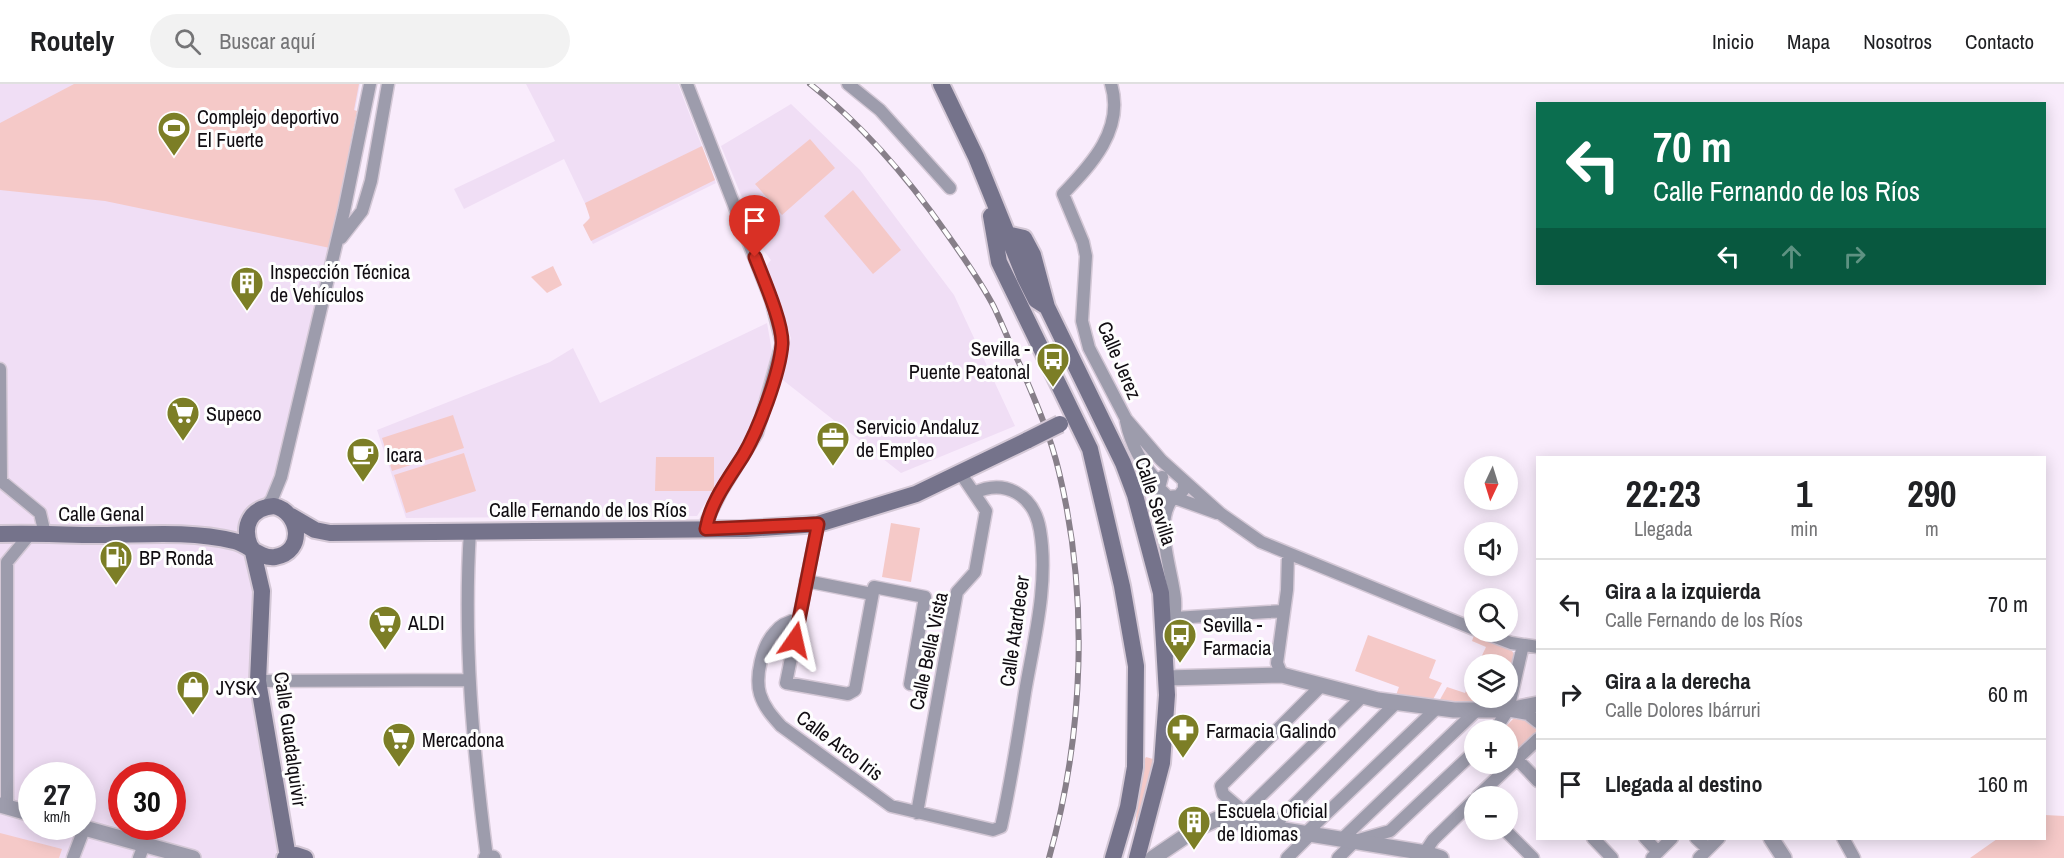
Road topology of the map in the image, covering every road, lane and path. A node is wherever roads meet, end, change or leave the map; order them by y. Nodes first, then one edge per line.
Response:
1 (370, 84) edge
2 (388, 84) edge
3 (687, 84) edge
4 (848, 84) edge
5 (941, 84) edge
6 (1111, 84) edge
7 (988, 185) junction
8 (950, 188) dead end
9 (1006, 237) junction
10 (332, 259) junction
11 (1002, 266) junction
12 (0, 369) edge
13 (1076, 418) junction
14 (1126, 419) junction
15 (961, 474) junction
16 (281, 477) junction
17 (1180, 477) junction
18 (0, 481) edge
19 (1159, 483) junction
20 (974, 493) junction
21 (1174, 498) junction
22 (1192, 505) junction
23 (259, 511) junction
24 (288, 513) junction
25 (1221, 514) junction
26 (1165, 522) junction
27 (818, 524) junction
28 (706, 529) junction
29 (470, 531) junction
30 (330, 532) junction
31 (0, 534) edge
32 (38, 534) junction
33 (202, 536) junction
34 (251, 547) junction
35 (287, 551) junction
36 (1287, 555) junction
37 (4, 559) edge
38 (806, 581) junction
39 (262, 591) junction
40 (872, 594) junction
41 (1283, 611) junction
42 (1175, 618) junction
43 (799, 619) junction
44 (1464, 624) edge
45 (1513, 642) edge
46 (1522, 645) junction
47 (1536, 647) edge
48 (1166, 670) junction
49 (1282, 675) junction
50 (468, 680) junction
51 (258, 681) junction
52 (910, 684) dead end
53 (1322, 685) junction
54 (1363, 696) junction
55 (1396, 703) junction
56 (1536, 704) edge
57 (1437, 708) junction
58 (1477, 710) junction
59 (1508, 710) junction
60 (1502, 720) edge
61 (1536, 720) edge
62 (1136, 724) junction
63 (1164, 726) junction
64 (1536, 741) edge
65 (1518, 757) edge
66 (1464, 761) edge
67 (1518, 761) edge
68 (1135, 763) junction
69 (1162, 764) junction
70 (1501, 774) edge
71 (1536, 779) edge
72 (1488, 786) edge
73 (3, 806) edge
74 (1464, 809) edge
75 (18, 810) edge
76 (917, 813) junction
77 (1245, 818) junction
78 (1123, 826) junction
79 (1001, 827) joint
80 (1271, 828) junction
81 (96, 834) edge
82 (1309, 834) junction
83 (77, 840) edge
84 (1349, 840) junction
85 (1515, 840) edge
86 (1595, 840) edge
87 (1646, 840) edge
88 (1670, 840) edge
89 (1697, 840) edge
90 (1717, 840) edge
91 (1772, 840) edge
92 (1844, 840) edge
93 (141, 851) edge
94 (1149, 854) edge
95 (1703, 854) edge
96 (1655, 855) edge
97 (1429, 856) edge
98 (287, 857) edge
99 (73, 858) edge
100 (193, 858) edge
101 (305, 858) edge
102 (487, 858) edge
103 (493, 858) edge
104 (1113, 858) edge
105 (1287, 858) edge
106 (1338, 858) edge
107 (1533, 858) edge
108 (1612, 858) edge
109 (1784, 858) edge
110 (1854, 858) edge

1 - 10 street
2 - 10 street
3 - 28 street
4 - 8 street
5 - 7 main road
6 - 14 street, Calle Jerez
7 - 9 main road
7 - 11 main road
9 - 11 main road
9 - 48 main road, Calle Sevilla
10 - 16 street
11 - 13 main road
12 - 18 street
13 - 15 main road, Calle Fernando de los Ríos, bridge
13 - 62 main road
14 - 17 street, Calle Jerez
14 - 19 street, Calle Jerez
15 - 20 street, Calle Bella Vista
15 - 27 main road, Calle Fernando de los Ríos
16 - 23 street
16 - 24 street
17 - 19 street
17 - 21 street
17 - 25 street, Calle Jerez
18 - 32 street
19 - 21 street
20 - 76 street, Calle Bella Vista
20 - 79 street, Calle Atardecer
21 - 22 street
21 - 26 street
22 - 25 street
22 - 26 street
23 - 24 main road
23 - 33 main road, Calle Genal
23 - 34 main road
24 - 30 main road, Calle Fernando de los Ríos
24 - 35 main road
25 - 36 street
26 - 42 street
27 - 28 main road, Calle Fernando de los Ríos
27 - 38 street
28 - 29 main road, Calle Fernando de los Ríos
29 - 30 main road, Calle Fernando de los Ríos
29 - 50 street
30 - 35 main road, Calle Fernando de los Ríos
31 - 32 main road, Calle Genal
32 - 33 main road, Calle Genal
32 - 37 street
33 - 34 main road, Calle Genal
34 - 35 main road
34 - 39 main road, Calle Guadalquivir
35 - 39 main road, Calle Guadalquivir
36 - 41 street
36 - 44 street
37 - 73 street
38 - 40 street
38 - 43 street
39 - 51 main road, Calle Guadalquivir
40 - 43 street
40 - 52 street
41 - 42 street
41 - 49 street
42 - 48 street
43 - 76 street, Calle Arco Iris
45 - 46 street
46 - 47 street
46 - 59 street
48 - 49 street
48 - 63 main road, Calle Sevilla
49 - 53 street
50 - 51 street
50 - 102 street
51 - 98 main road, Calle Guadalquivir
53 - 54 street
53 - 77 street
54 - 55 street
54 - 77 street
55 - 57 street
55 - 80 street
56 - 59 street
57 - 58 street
57 - 82 street
58 - 59 street
58 - 84 street
59 - 60 street
59 - 61 street
62 - 63 main road
62 - 68 main road
63 - 69 main road, Calle Sevilla
64 - 65 street
66 - 84 street
67 - 71 street
68 - 69 main road
68 - 78 main road
69 - 94 main road, Calle Sevilla
70 - 72 street
73 - 75 street
74 - 97 street
76 - 79 street, Calle Arco Iris
77 - 80 street
77 - 94 street
78 - 94 main road
78 - 104 main road
80 - 82 street
81 - 93 street
82 - 84 street
82 - 105 street
83 - 99 street
84 - 97 street
84 - 106 street
85 - 107 street
86 - 108 street
87 - 96 street
88 - 96 street
89 - 95 street
90 - 95 street
91 - 109 street
92 - 110 street
93 - 100 street
98 - 101 main road
102 - 103 street

